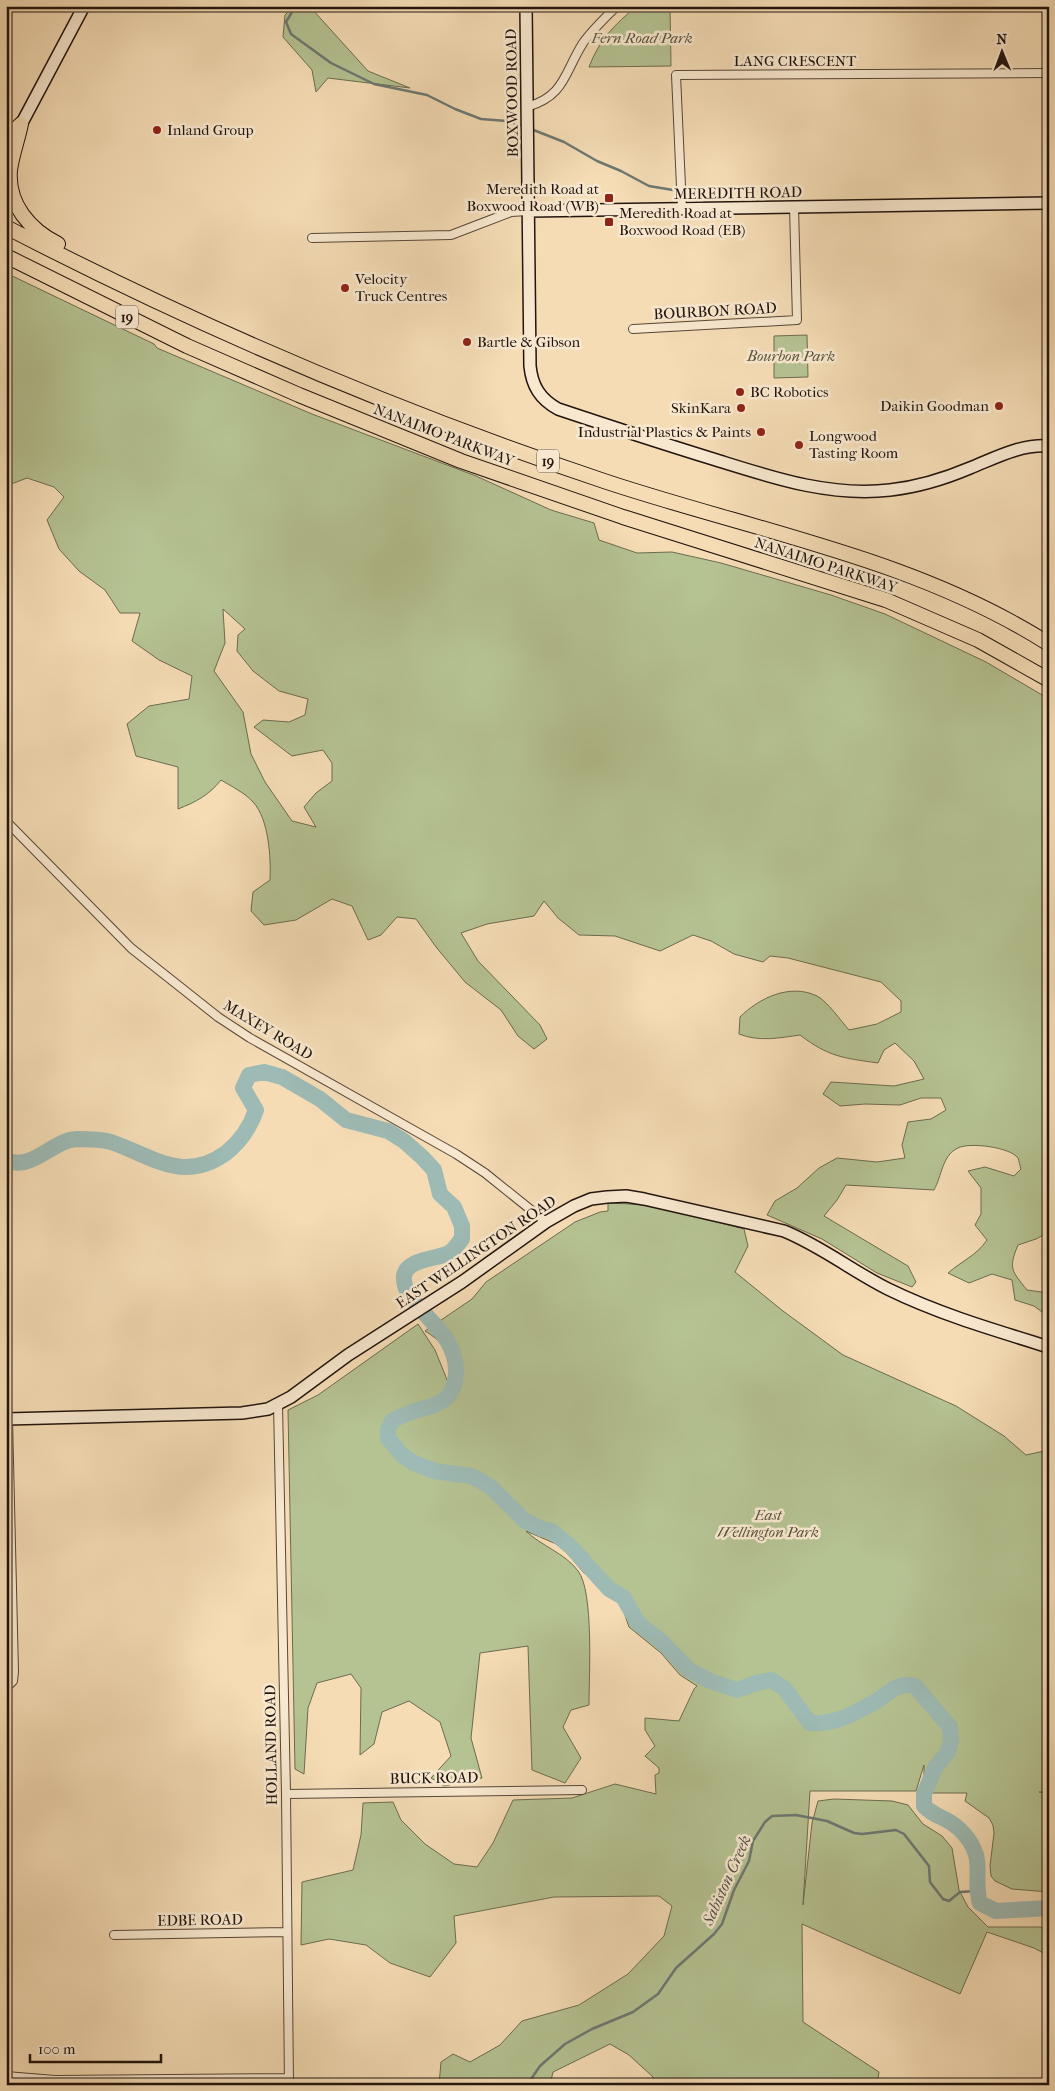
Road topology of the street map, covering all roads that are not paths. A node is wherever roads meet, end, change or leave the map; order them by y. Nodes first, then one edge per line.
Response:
1 (84, 6) edge
2 (526, 6) edge
3 (617, 6) edge
4 (1049, 73) edge
5 (527, 107) junction
6 (21, 124) junction
7 (6, 138) edge
8 (6, 154) edge
9 (1049, 203) edge
10 (794, 207) junction
11 (682, 209) junction
12 (528, 211) junction
13 (6, 227) edge
14 (312, 238) dead end
15 (6, 256) edge
16 (6, 266) edge
17 (633, 329) dead end
18 (278, 356) junction
19 (250, 374) junction
20 (1049, 446) edge
21 (1049, 644) edge
22 (1049, 680) edge
23 (6, 821) edge
24 (546, 1222) junction
25 (1049, 1347) edge
26 (278, 1404) junction
27 (7, 1419) edge
28 (6, 1688) edge
29 (582, 1790) dead end
30 (286, 1794) junction
31 (286, 1932) junction
32 (114, 1935) dead end
33 (6, 2076) edge
34 (289, 2081) edge

1 - 6 street
2 - 5 street, BOXWOOD ROAD
3 - 5 street
4 - 11 street, LANG CRESCENT
5 - 12 street, BOXWOOD ROAD
6 - 7 highway
6 - 8 street
6 - 18 highway
9 - 10 street, MEREDITH ROAD
10 - 11 street, MEREDITH ROAD
10 - 17 street, BOURBON ROAD
11 - 12 street, MEREDITH ROAD
12 - 14 street, MEREDITH ROAD
12 - 20 street, BOXWOOD ROAD
13 - 18 highway, NANAIMO PARKWAY / 19
15 - 19 highway, NANAIMO PARKWAY / 19
16 - 19 highway
18 - 21 highway, NANAIMO PARKWAY / 19
19 - 22 highway, NANAIMO PARKWAY / 19
23 - 24 street, MAXEY ROAD
24 - 25 street, EAST WELLINGTON ROAD
24 - 26 street, EAST WELLINGTON ROAD
26 - 27 street, EAST WELLINGTON ROAD
26 - 30 street, HOLLAND ROAD
27 - 28 street
29 - 30 street, BUCK ROAD
30 - 31 street, HOLLAND ROAD
31 - 32 street, EDBE ROAD
31 - 34 street, HOLLAND ROAD
33 - 34 street

